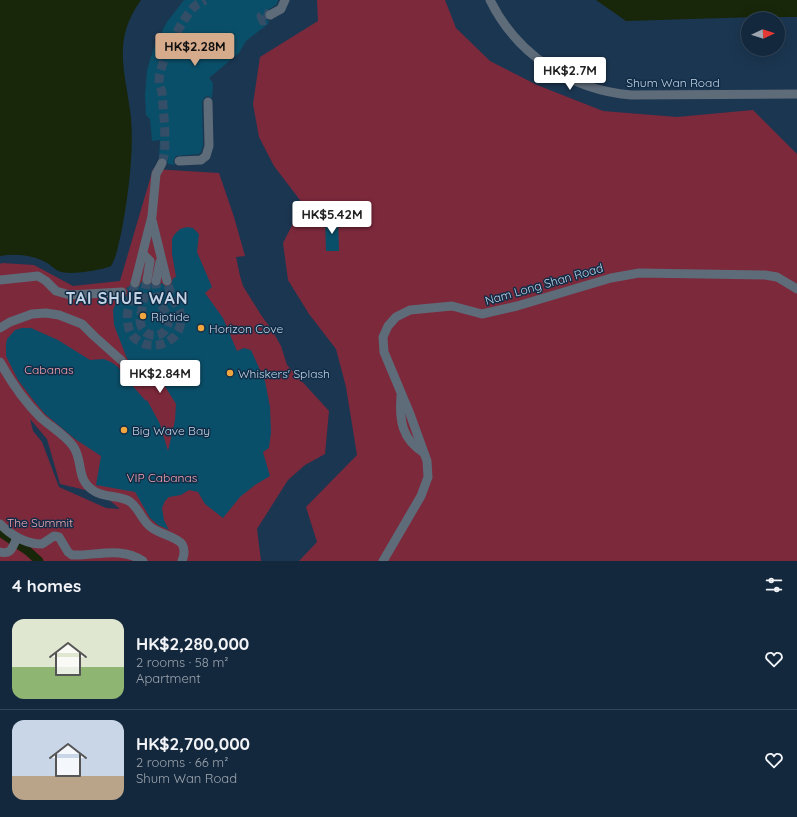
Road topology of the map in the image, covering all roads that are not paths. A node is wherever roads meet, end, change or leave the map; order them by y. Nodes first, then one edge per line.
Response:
1 (284, 0) edge
2 (490, 0) edge
3 (270, 15) tunnel mouth
4 (797, 94) edge
5 (208, 102) dead end
6 (179, 161) dead end
7 (162, 163) tunnel mouth
8 (152, 216) junction
9 (144, 250) junction
10 (160, 254) junction
11 (0, 280) edge
12 (167, 281) tunnel mouth
13 (135, 283) tunnel mouth
14 (797, 289) edge
15 (122, 292) dead end
16 (0, 328) edge
17 (122, 361) dead end
18 (0, 362) edge
19 (0, 524) edge
20 (17, 538) junction
21 (0, 552) edge
22 (143, 561) edge
23 (182, 561) edge
24 (383, 561) edge

1 - 3 street
2 - 4 street, Shum Wan Road
5 - 6 street
7 - 8 street
8 - 9 street
8 - 10 street
9 - 10 street
9 - 10 street
9 - 13 street
10 - 12 street
11 - 15 street
14 - 24 street, Nam Long Shan Road
16 - 17 street
18 - 23 street
19 - 20 street
20 - 21 street
20 - 22 street

